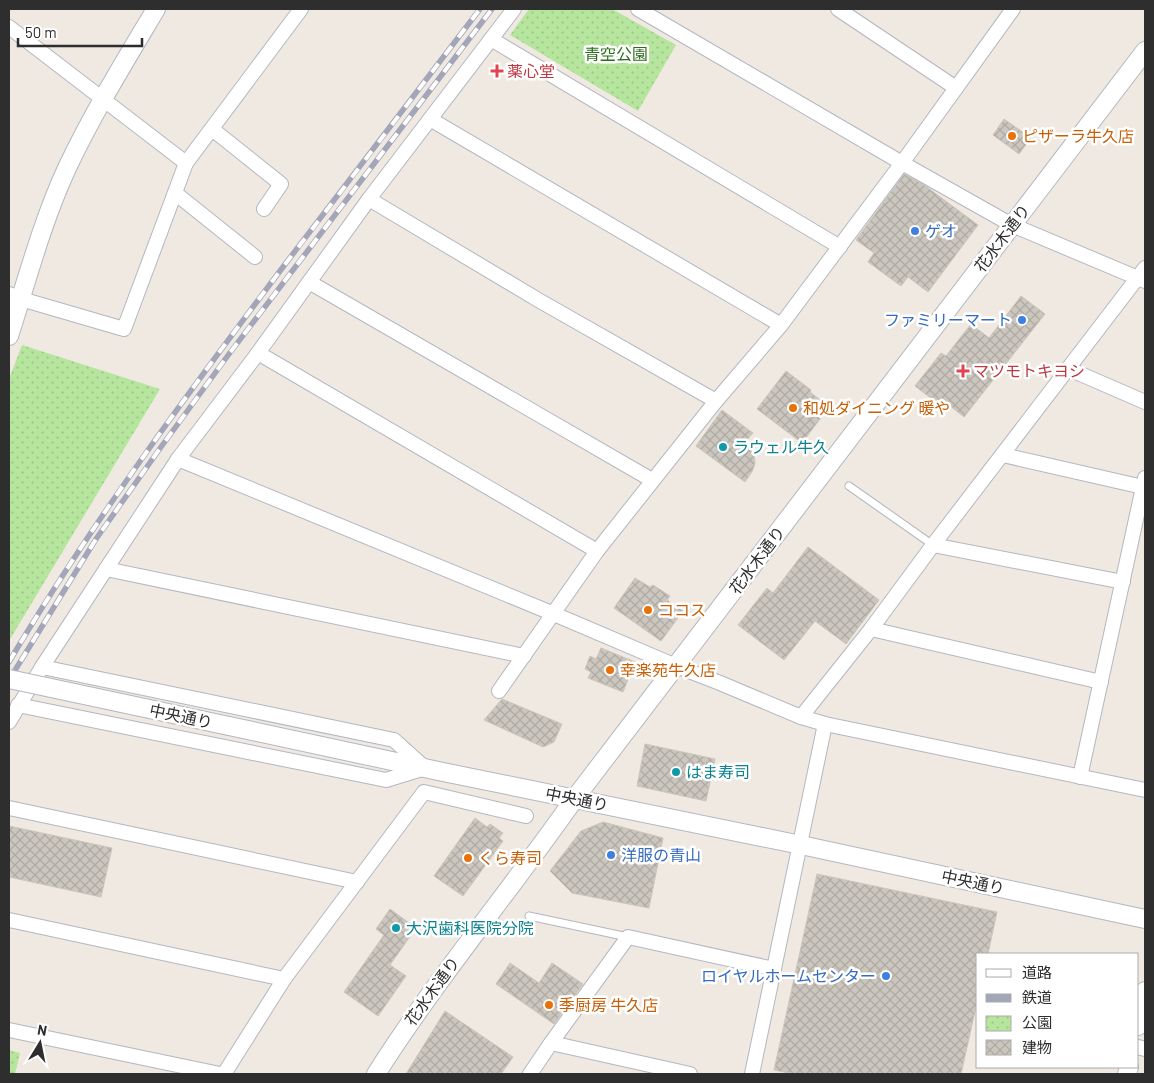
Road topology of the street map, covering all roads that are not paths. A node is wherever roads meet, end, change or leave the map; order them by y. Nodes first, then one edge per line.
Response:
1 (156, 9) edge
2 (301, 9) edge
3 (514, 9) edge
4 (638, 9) edge
5 (838, 9) edge
6 (1013, 9) edge
7 (9, 27) edge
8 (491, 39) junction
9 (1145, 51) edge
10 (956, 88) junction
11 (102, 99) junction
12 (430, 119) junction
13 (212, 129) junction
14 (186, 162) junction
15 (902, 163) junction
16 (175, 194) junction
17 (369, 199) junction
18 (264, 209) dead end
19 (1012, 225) junction
20 (840, 247) junction
21 (255, 257) dead end
22 (1143, 276) edge
23 (309, 282) junction
24 (15, 296) edge
25 (781, 325) junction
26 (9, 336) edge
27 (258, 353) junction
28 (1069, 369) junction
29 (716, 401) junction
30 (1145, 402) edge
31 (1003, 455) junction
32 (178, 459) junction
33 (652, 480) junction
34 (1144, 482) edge
35 (849, 486) dead end
36 (1140, 531) edge
37 (933, 544) junction
38 (597, 551) junction
39 (106, 569) junction
40 (1123, 582) junction
41 (554, 614) junction
42 (871, 629) junction
43 (524, 656) junction
44 (676, 666) junction
45 (42, 667) junction
46 (9, 679) edge
47 (1101, 682) junction
48 (499, 691) dead end
49 (18, 705) junction
50 (801, 717) junction
51 (9, 722) edge
52 (825, 724) junction
53 (426, 768) junction
54 (1080, 777) junction
55 (1145, 790) edge
56 (575, 798) junction
57 (9, 808) edge
58 (526, 816) dead end
59 (801, 845) junction
60 (356, 882) junction
61 (529, 916) dead end
62 (1145, 919) edge
63 (9, 920) edge
64 (628, 937) junction
65 (774, 969) junction
66 (284, 979) junction
67 (1145, 991) edge
68 (1139, 1021) edge
69 (9, 1030) edge
70 (551, 1043) junction
71 (220, 1074) edge
72 (224, 1074) edge
73 (376, 1074) edge
74 (530, 1074) edge
75 (690, 1074) edge
76 (752, 1074) edge

1 - 11 street
2 - 13 street
3 - 8 street
4 - 15 street
5 - 10 street
6 - 10 street
7 - 11 street
8 - 12 street
8 - 20 street
9 - 19 street, 花水木通り
10 - 15 street
11 - 14 street
11 - 24 street
12 - 17 street
12 - 25 street
13 - 14 street
13 - 18 street
14 - 16 street
15 - 19 street
15 - 20 street
16 - 21 street
16 - 24 street
17 - 23 street
17 - 29 street
19 - 22 street
19 - 44 street, 花水木通り
20 - 25 street
22 - 28 street
23 - 27 street
23 - 33 street
24 - 26 street
25 - 29 street
27 - 32 street
27 - 38 street
28 - 30 street
28 - 31 street
29 - 33 street
31 - 34 street
31 - 37 street
32 - 39 street
32 - 41 street
33 - 38 street
34 - 36 street
35 - 37 lane
36 - 40 street
37 - 40 street
37 - 42 street
38 - 41 street
39 - 43 street
39 - 45 street
40 - 47 street
41 - 43 street
41 - 44 street
42 - 47 street
42 - 50 street
43 - 48 street
44 - 50 street
44 - 56 street, 花水木通り
45 - 49 street
45 - 53 street
46 - 53 street, 中央通り, bridge
47 - 54 street
49 - 51 street
49 - 53 street
50 - 52 street
52 - 54 street
52 - 59 street
53 - 56 street, 中央通り
54 - 55 street
56 - 59 street, 中央通り
56 - 73 street, 花水木通り
57 - 60 street
58 - 60 street
59 - 62 street, 中央通り
59 - 65 street
60 - 66 street
61 - 64 lane
63 - 66 street
64 - 65 street
64 - 70 street
65 - 76 street
66 - 72 street
67 - 68 street
69 - 71 street
70 - 74 street
70 - 75 street

